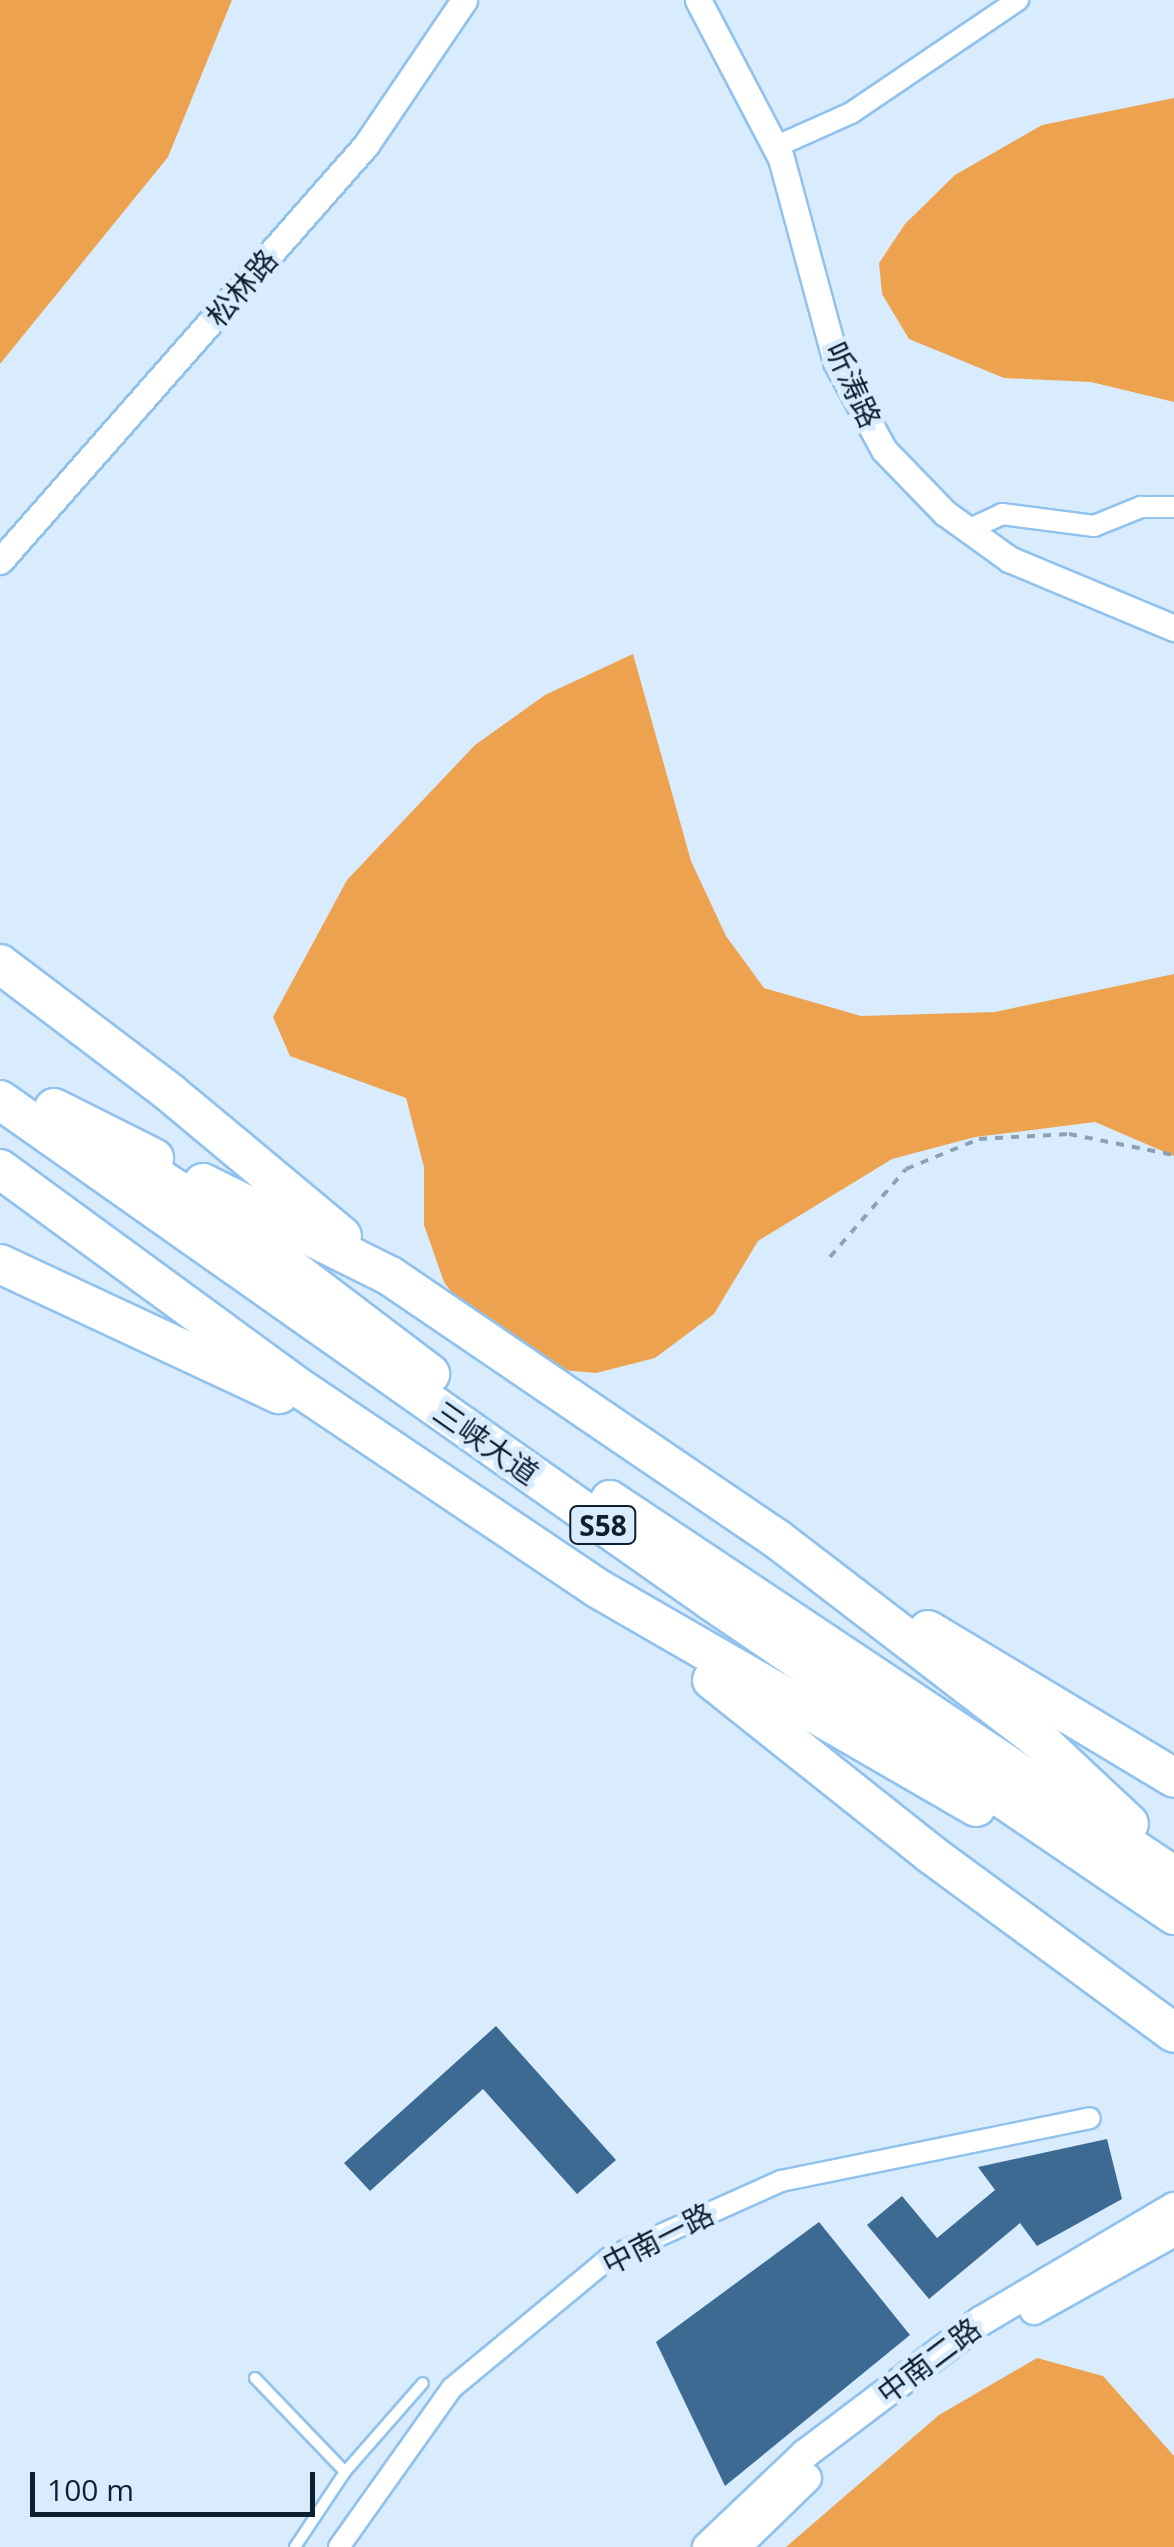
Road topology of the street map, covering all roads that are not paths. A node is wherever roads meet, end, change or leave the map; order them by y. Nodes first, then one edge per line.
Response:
1 (464, 0) edge
2 (1018, 0) edge
3 (700, 1) edge
4 (775, 147) junction
5 (1174, 507) edge
6 (968, 530) junction
7 (0, 561) edge
8 (1174, 628) edge
9 (0, 964) edge
10 (0, 1076) edge
11 (0, 1100) edge
12 (47, 1116) junction
13 (0, 1169) edge
14 (0, 1264) edge
15 (390, 1276) junction
16 (389, 1449) junction
17 (777, 1540) junction
18 (597, 1588) junction
19 (1174, 1778) edge
20 (1174, 1866) edge
21 (1174, 1876) edge
22 (1174, 1914) edge
23 (1174, 2030) edge
24 (1090, 2118) dead end
25 (1174, 2207) edge
26 (1174, 2232) edge
27 (255, 2378) dead end
28 (422, 2383) dead end
29 (345, 2472) junction
30 (295, 2547) edge
31 (339, 2547) edge
32 (708, 2547) edge
33 (736, 2547) edge

1 - 7 street, 松林路
2 - 4 street
3 - 4 street, 听涛路
4 - 6 street, 听涛路
5 - 6 street
6 - 8 street, 听涛路
9 - 15 highway
10 - 12 highway, 三峡大道 / S58
11 - 12 highway, 三峡大道 / S58
12 - 15 highway
12 - 21 highway, 三峡大道 / S58
12 - 22 highway, 三峡大道 / S58
13 - 16 highway
14 - 16 highway
15 - 17 highway
16 - 18 highway
17 - 19 highway
17 - 20 highway
18 - 22 highway
18 - 23 highway
24 - 31 street, 中南一路
25 - 32 main road, 中南二路
26 - 33 main road, 中南二路
27 - 29 lane
28 - 29 lane
29 - 30 lane

